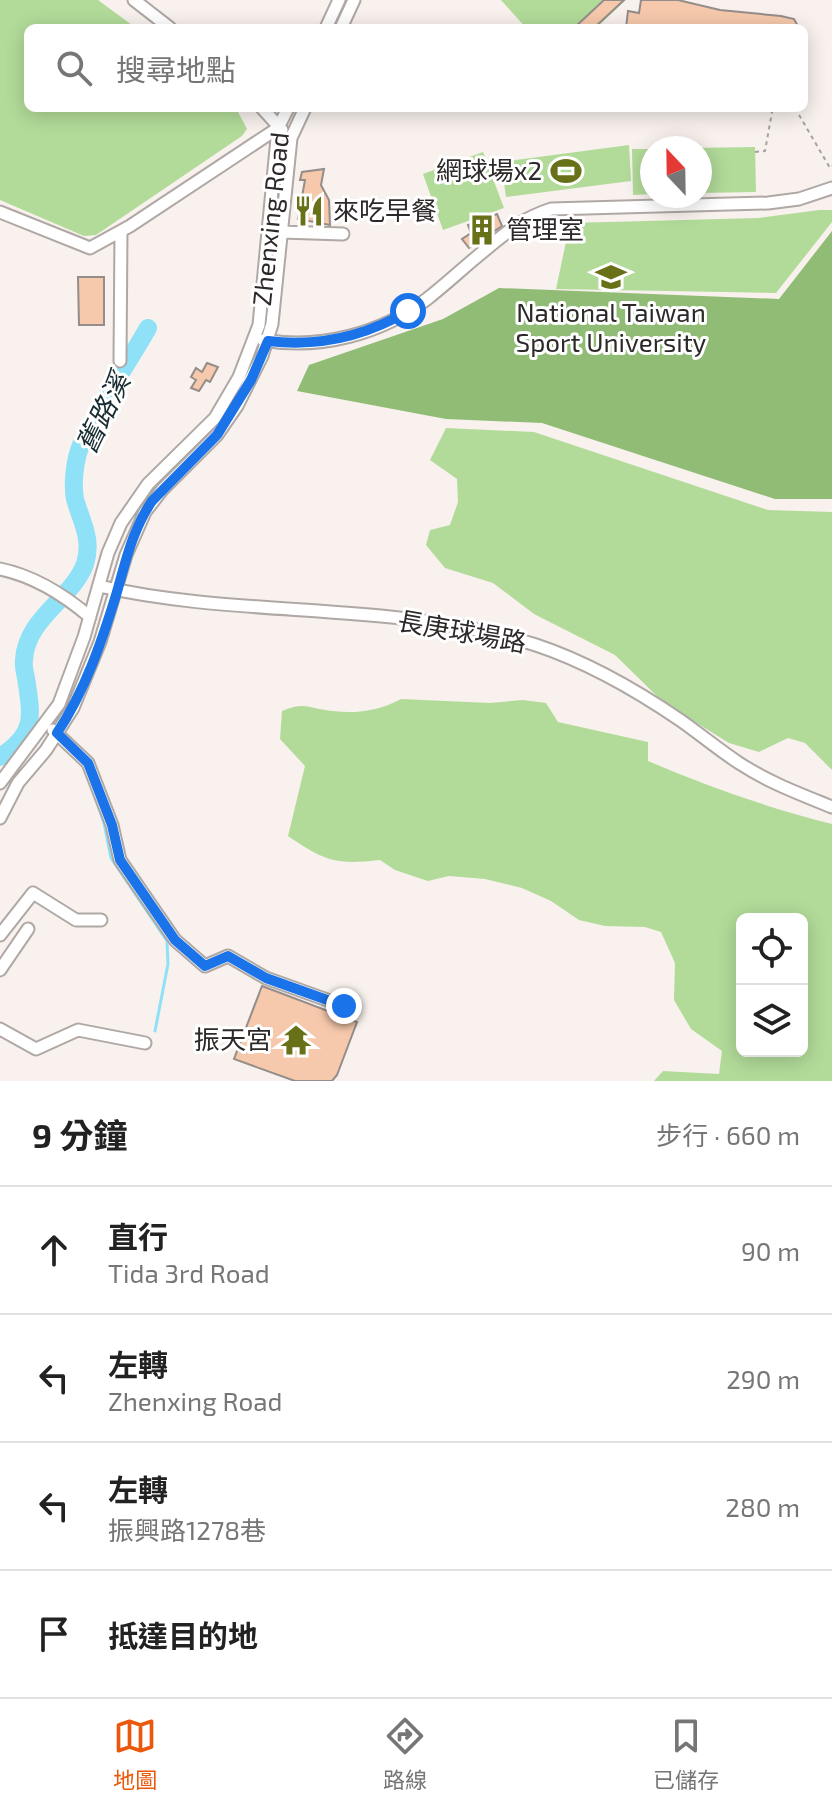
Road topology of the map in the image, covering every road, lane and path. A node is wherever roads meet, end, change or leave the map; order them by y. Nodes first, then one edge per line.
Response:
1 (134, 0) edge
2 (339, 0) edge
3 (354, 0) edge
4 (165, 24) edge
5 (328, 24) edge
6 (343, 24) edge
7 (265, 112) edge
8 (286, 112) edge
9 (303, 112) edge
10 (772, 112) edge
11 (797, 112) edge
12 (278, 128) junction
13 (291, 138) junction
14 (755, 152) dead end
15 (832, 166) edge
16 (832, 188) edge
17 (0, 212) edge
18 (121, 231) junction
19 (281, 232) junction
20 (343, 234) dead end
21 (255, 338) junction
22 (268, 341) junction
23 (120, 361) dead end
24 (0, 569) edge
25 (99, 586) junction
26 (117, 590) junction
27 (90, 617) junction
28 (45, 723) junction
29 (57, 733) junction
30 (0, 786) edge
31 (14, 790) junction
32 (832, 807) edge
33 (0, 818) edge
34 (101, 920) dead end
35 (28, 929) dead end
36 (0, 935) edge
37 (0, 970) edge
38 (344, 1006) dead end
39 (0, 1029) edge
40 (145, 1043) dead end

1 - 4 street
2 - 5 street
3 - 6 street
7 - 12 street
8 - 12 street, Zhenxing Road
9 - 13 street, Zhenxing Road
10 - 14 path
11 - 15 path
12 - 13 street
12 - 18 street
12 - 21 street, Zhenxing Road
13 - 19 street, Zhenxing Road
16 - 22 street
17 - 18 street
18 - 23 street
19 - 20 street
19 - 22 street, Zhenxing Road
21 - 22 street
21 - 25 street, Zhenxing Road
22 - 26 street, Zhenxing Road
24 - 27 street
25 - 26 street, 長庚球場路
25 - 27 street, Zhenxing Road
26 - 29 street, Zhenxing Road
26 - 32 street, 長庚球場路
27 - 28 street, Zhenxing Road
28 - 29 street
28 - 30 street, Zhenxing Road
29 - 31 street, Zhenxing Road
29 - 38 street
30 - 31 street
31 - 33 street, Zhenxing Road
34 - 36 street
35 - 37 street
39 - 40 street

